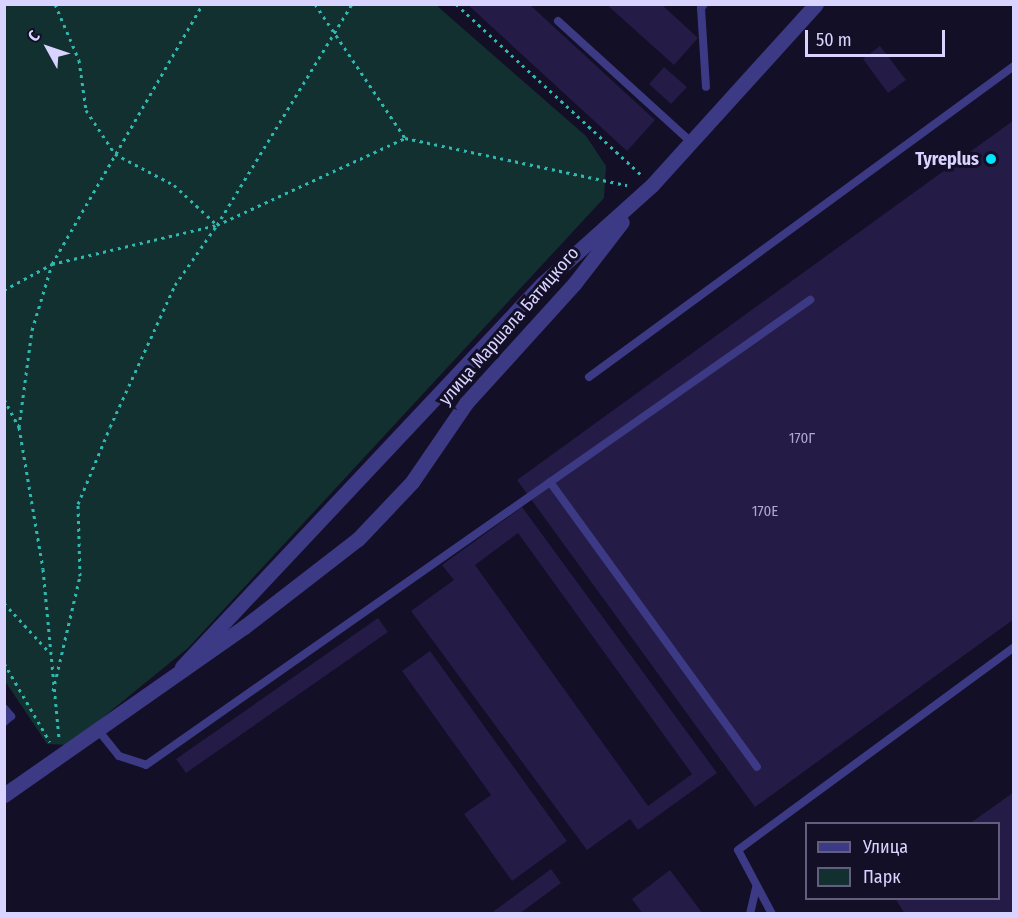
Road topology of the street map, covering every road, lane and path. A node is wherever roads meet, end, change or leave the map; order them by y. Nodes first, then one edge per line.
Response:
1 (55, 4) edge
2 (203, 4) edge
3 (315, 4) edge
4 (352, 4) edge
5 (456, 4) edge
6 (704, 4) edge
7 (816, 4) edge
8 (558, 21) dead end
9 (334, 34) junction
10 (1014, 66) edge
11 (705, 87) dead end
12 (405, 138) junction
13 (692, 143) junction
14 (115, 154) junction
15 (649, 188) junction
16 (217, 225) junction
17 (52, 264) junction
18 (4, 290) edge
19 (810, 300) dead end
20 (590, 377) dead end
21 (4, 399) edge
22 (19, 427) junction
23 (550, 482) junction
24 (4, 603) edge
25 (1014, 647) edge
26 (50, 654) junction
27 (4, 663) edge
28 (182, 667) junction
29 (53, 691) junction
30 (4, 708) edge
31 (4, 722) edge
32 (98, 730) junction
33 (61, 754) junction
34 (757, 767) dead end
35 (4, 795) edge
36 (756, 887) junction
37 (750, 914) edge
38 (772, 914) edge

1 - 14 path
2 - 14 path
3 - 9 path
4 - 9 path
5 - 15 path
6 - 11 lane
7 - 13 street, улица Маршала Батицкого
8 - 13 lane
9 - 12 path
9 - 16 path
10 - 20 lane
12 - 15 path
12 - 16 path
13 - 15 street, улица Маршала Батицкого
14 - 16 path
14 - 17 path
15 - 28 street, улица Маршала Батицкого
15 - 28 street, улица Маршала Батицкого
16 - 17 path
16 - 29 path
17 - 18 path
17 - 22 path
19 - 23 lane
21 - 22 path
22 - 26 path
23 - 32 lane
23 - 34 lane
24 - 26 path
25 - 36 lane
26 - 29 path
27 - 33 path
28 - 32 street, улица Маршала Батицкого
29 - 33 path
30 - 31 lane
32 - 33 street, улица Маршала Батицкого
33 - 35 street, улица Маршала Батицкого
36 - 37 lane
36 - 38 lane

